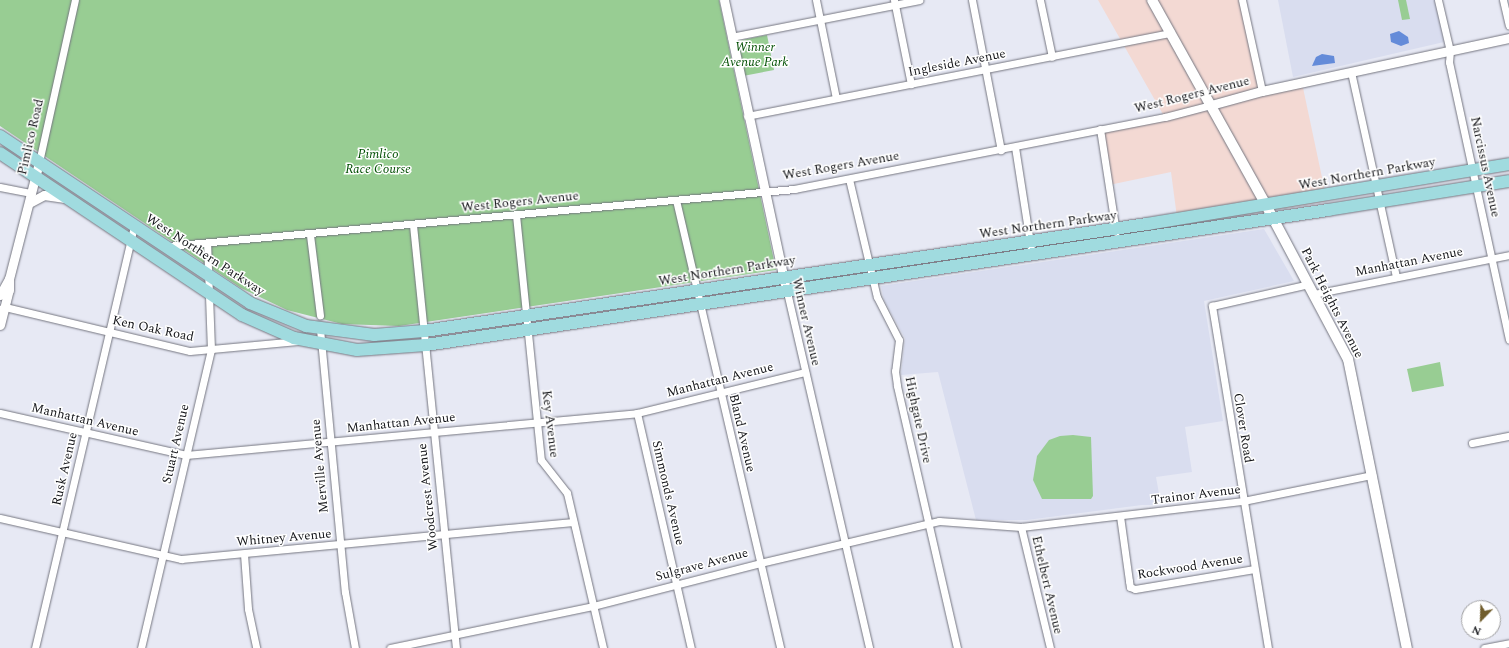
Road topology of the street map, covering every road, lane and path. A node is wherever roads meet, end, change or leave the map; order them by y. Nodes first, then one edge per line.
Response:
1 (75, 0) edge
2 (724, 0) edge
3 (816, 0) edge
4 (919, 0) edge
5 (972, 0) edge
6 (1040, 0) edge
7 (1152, 0) edge
8 (1242, 0) edge
9 (1438, 0) edge
10 (1504, 0) edge
11 (895, 2) edge
12 (820, 19) junction
13 (1509, 25) edge
14 (1171, 33) junction
15 (731, 37) junction
16 (1509, 38) edge
17 (1450, 50) junction
18 (1052, 56) junction
19 (985, 70) junction
20 (1351, 72) junction
21 (911, 84) junction
22 (1262, 91) junction
23 (836, 98) junction
24 (1211, 105) junction
25 (747, 116) junction
26 (1100, 129) junction
27 (0, 136) edge
28 (1015, 147) junction
29 (1001, 150) junction
30 (0, 153) edge
31 (39, 162) junction
32 (1509, 164) edge
33 (1473, 170) junction
34 (35, 177) junction
35 (849, 179) junction
36 (1509, 180) edge
37 (1476, 186) junction
38 (0, 187) edge
39 (1376, 187) junction
40 (1355, 191) junction
41 (763, 192) junction
42 (31, 193) junction
43 (69, 200) junction
44 (676, 200) junction
45 (1379, 202) junction
46 (28, 203) junction
47 (1266, 205) junction
48 (516, 215) junction
49 (1274, 219) junction
50 (413, 225) junction
51 (134, 226) junction
52 (1116, 229) junction
53 (310, 235) junction
54 (130, 241) junction
55 (1030, 242) junction
56 (1118, 242) junction
57 (207, 243) junction
58 (165, 247) junction
59 (1032, 255) junction
60 (1509, 255) edge
61 (1492, 258) junction
62 (869, 265) junction
63 (209, 276) junction
64 (783, 277) junction
65 (1396, 277) junction
66 (9, 279) junction
67 (872, 279) junction
68 (1309, 284) junction
69 (697, 290) junction
70 (786, 292) junction
71 (1314, 294) junction
72 (0, 295) edge
73 (210, 295) junction
74 (701, 305) junction
75 (2, 308) edge
76 (320, 315) dead end
77 (526, 316) junction
78 (0, 325) edge
79 (320, 329) junction
80 (527, 330) junction
81 (424, 331) junction
82 (109, 332) junction
83 (1509, 340) edge
84 (304, 341) junction
85 (321, 344) junction
86 (426, 345) junction
87 (211, 350) junction
88 (804, 372) junction
89 (721, 392) junction
90 (0, 413) edge
91 (637, 413) junction
92 (537, 422) junction
93 (86, 432) junction
94 (433, 432) junction
95 (1509, 436) edge
96 (330, 442) junction
97 (1472, 443) dead end
98 (186, 455) junction
99 (1372, 475) junction
100 (1243, 502) junction
101 (1120, 516) junction
102 (0, 518) edge
103 (573, 522) junction
104 (929, 524) junction
105 (1021, 527) junction
106 (62, 532) junction
107 (443, 535) junction
108 (844, 543) junction
109 (340, 544) junction
110 (244, 554) junction
111 (162, 556) junction
112 (760, 562) junction
113 (1254, 569) junction
114 (676, 584) junction
115 (593, 606) junction
116 (453, 635) junction
117 (1509, 643) edge
118 (35, 648) edge
119 (141, 648) edge
120 (256, 648) edge
121 (356, 648) edge
122 (390, 648) edge
123 (456, 648) edge
124 (603, 648) edge
125 (691, 648) edge
126 (780, 648) edge
127 (868, 648) edge
128 (958, 648) edge
129 (1050, 648) edge
130 (1268, 648) edge
131 (1407, 648) edge
132 (1484, 648) edge

1 - 31 street, Pimlico Road
2 - 15 street, Winner Avenue
3 - 12 street
4 - 11 street
5 - 19 street
6 - 18 street
7 - 14 main road, Park Heights Avenue
8 - 22 street
9 - 17 street, Narcissus Avenue
10 - 13 street
11 - 12 street
11 - 21 street
12 - 15 street
12 - 23 street
14 - 18 street, Ingleside Avenue
14 - 24 main road, Park Heights Avenue
15 - 25 street, Winner Avenue
16 - 17 street, West Rogers Avenue
17 - 20 street, West Rogers Avenue
17 - 33 street, Narcissus Avenue
18 - 19 street, Ingleside Avenue
19 - 21 street, Ingleside Avenue
19 - 29 street
20 - 22 street, West Rogers Avenue
20 - 39 street
21 - 23 street, Ingleside Avenue
22 - 24 street, West Rogers Avenue
23 - 25 street, Ingleside Avenue
24 - 26 street, West Rogers Avenue
24 - 47 main road, Park Heights Avenue
25 - 41 street, Winner Avenue
26 - 28 street, West Rogers Avenue
26 - 52 street
27 - 31 main road, West Northern Parkway
28 - 29 street, West Rogers Avenue
28 - 55 street
29 - 35 street, West Rogers Avenue
30 - 34 main road, West Northern Parkway
31 - 34 street, Pimlico Road
31 - 51 main road, West Northern Parkway
32 - 33 main road, West Northern Parkway
33 - 37 street, Narcissus Avenue
33 - 39 main road, West Northern Parkway
34 - 42 street, Pimlico Road
34 - 43 main road, West Northern Parkway
35 - 41 street, West Rogers Avenue
35 - 62 street, Highgate Drive
36 - 37 main road, West Northern Parkway
37 - 45 main road, West Northern Parkway
37 - 61 street, Narcissus Avenue
38 - 42 street
39 - 40 main road, West Northern Parkway
39 - 45 street
40 - 47 main road, West Northern Parkway
40 - 49 main road
41 - 44 street, West Rogers Avenue
41 - 64 street, Winner Avenue
42 - 46 street, Pimlico Road
43 - 46 street
43 - 54 main road, West Northern Parkway
44 - 48 street, West Rogers Avenue
44 - 69 street, Bland Avenue
45 - 49 main road, West Northern Parkway
45 - 65 street
46 - 66 street, Pimlico Road
47 - 49 main road, Park Heights Avenue
47 - 52 main road, West Northern Parkway
48 - 50 street, West Rogers Avenue
48 - 77 street, Key Avenue
49 - 56 main road, West Northern Parkway
49 - 68 main road, Park Heights Avenue
50 - 53 street, West Rogers Avenue
50 - 81 street, Woodcrest Avenue
51 - 54 street, Rusk Avenue
51 - 58 main road, West Northern Parkway
52 - 55 main road, West Northern Parkway
52 - 56 street
53 - 57 street, West Rogers Avenue
53 - 76 street
54 - 73 main road, West Northern Parkway
54 - 82 street, Rusk Avenue
55 - 59 street
55 - 62 main road, West Northern Parkway
56 - 59 main road, West Northern Parkway
57 - 58 street, West Rogers Avenue
57 - 63 street, Stuart Avenue
58 - 63 main road, West Northern Parkway
59 - 67 main road, West Northern Parkway
60 - 61 street, Manhattan Avenue
61 - 65 street, Manhattan Avenue
61 - 83 street, Narcissus Avenue
62 - 64 main road, West Northern Parkway
62 - 67 street, Highgate Drive
63 - 73 street, Stuart Avenue
63 - 79 main road, West Northern Parkway
64 - 69 main road, West Northern Parkway
64 - 70 street, Winner Avenue
65 - 71 street, Manhattan Avenue
66 - 72 street, Pimlico Road
66 - 75 street, Pimlico Road
67 - 70 main road, West Northern Parkway
67 - 104 street, Highgate Drive
68 - 71 main road, Park Heights Avenue
68 - 100 street, Clover Road
69 - 74 street, Bland Avenue
69 - 77 main road, West Northern Parkway
70 - 74 main road, West Northern Parkway
70 - 88 street, Winner Avenue
71 - 99 main road, Park Heights Avenue
73 - 84 main road, West Northern Parkway
73 - 87 street, Stuart Avenue
74 - 80 main road, West Northern Parkway
74 - 89 street, Bland Avenue
75 - 78 street, Pimlico Road
75 - 82 street, Ken Oak Road
77 - 80 street, Key Avenue
77 - 81 main road, West Northern Parkway
79 - 81 main road, West Northern Parkway
79 - 85 street, Merville Avenue
80 - 86 main road, West Northern Parkway
80 - 92 street, Key Avenue
81 - 86 street, Woodcrest Avenue
82 - 87 street, Ken Oak Road
82 - 93 street, Rusk Avenue
84 - 85 main road, West Northern Parkway
84 - 87 street, Ken Oak Road
85 - 86 main road, West Northern Parkway
85 - 96 street, Merville Avenue
86 - 94 street, Woodcrest Avenue
87 - 98 street, Stuart Avenue
88 - 89 street, Manhattan Avenue
88 - 108 street, Winner Avenue
89 - 91 street, Manhattan Avenue
89 - 112 street, Bland Avenue
90 - 93 street, Manhattan Avenue
91 - 92 street, Manhattan Avenue
91 - 114 street, Simmonds Avenue
92 - 94 street, Manhattan Avenue
92 - 103 street, Key Avenue
93 - 98 street, Manhattan Avenue
93 - 106 street, Rusk Avenue
94 - 96 street, Manhattan Avenue
94 - 107 street, Woodcrest Avenue
95 - 97 street
96 - 98 street, Manhattan Avenue
96 - 109 street, Merville Avenue
98 - 111 street, Stuart Avenue
99 - 100 street, Trainor Avenue
99 - 131 main road, Park Heights Avenue
100 - 101 street, Trainor Avenue
100 - 113 street, Clover Road
101 - 105 street, Trainor Avenue
101 - 113 street, Rockwood Avenue
102 - 106 street, Whitney Avenue
103 - 107 street, Whitney Avenue
103 - 115 street, Key Avenue
104 - 105 street, Sulgrave Avenue
104 - 108 street, Sulgrave Avenue
104 - 128 street, Highgate Drive
105 - 129 street, Ethelbert Avenue
106 - 111 street, Whitney Avenue
106 - 118 street, Rusk Avenue
107 - 109 street, Whitney Avenue
107 - 116 street, Woodcrest Avenue
108 - 112 street, Sulgrave Avenue
108 - 127 street, Winner Avenue
109 - 110 street, Whitney Avenue
109 - 121 street, Merville Avenue
110 - 111 street, Whitney Avenue
110 - 120 street
111 - 119 street, Stuart Avenue
112 - 114 street, Sulgrave Avenue
112 - 126 street, Bland Avenue
113 - 130 street, Clover Road
114 - 115 street, Sulgrave Avenue
114 - 125 street, Simmonds Avenue
115 - 116 street, Sulgrave Avenue
115 - 124 street, Key Avenue
116 - 122 street, Sulgrave Avenue
116 - 123 street, Woodcrest Avenue
117 - 132 street

